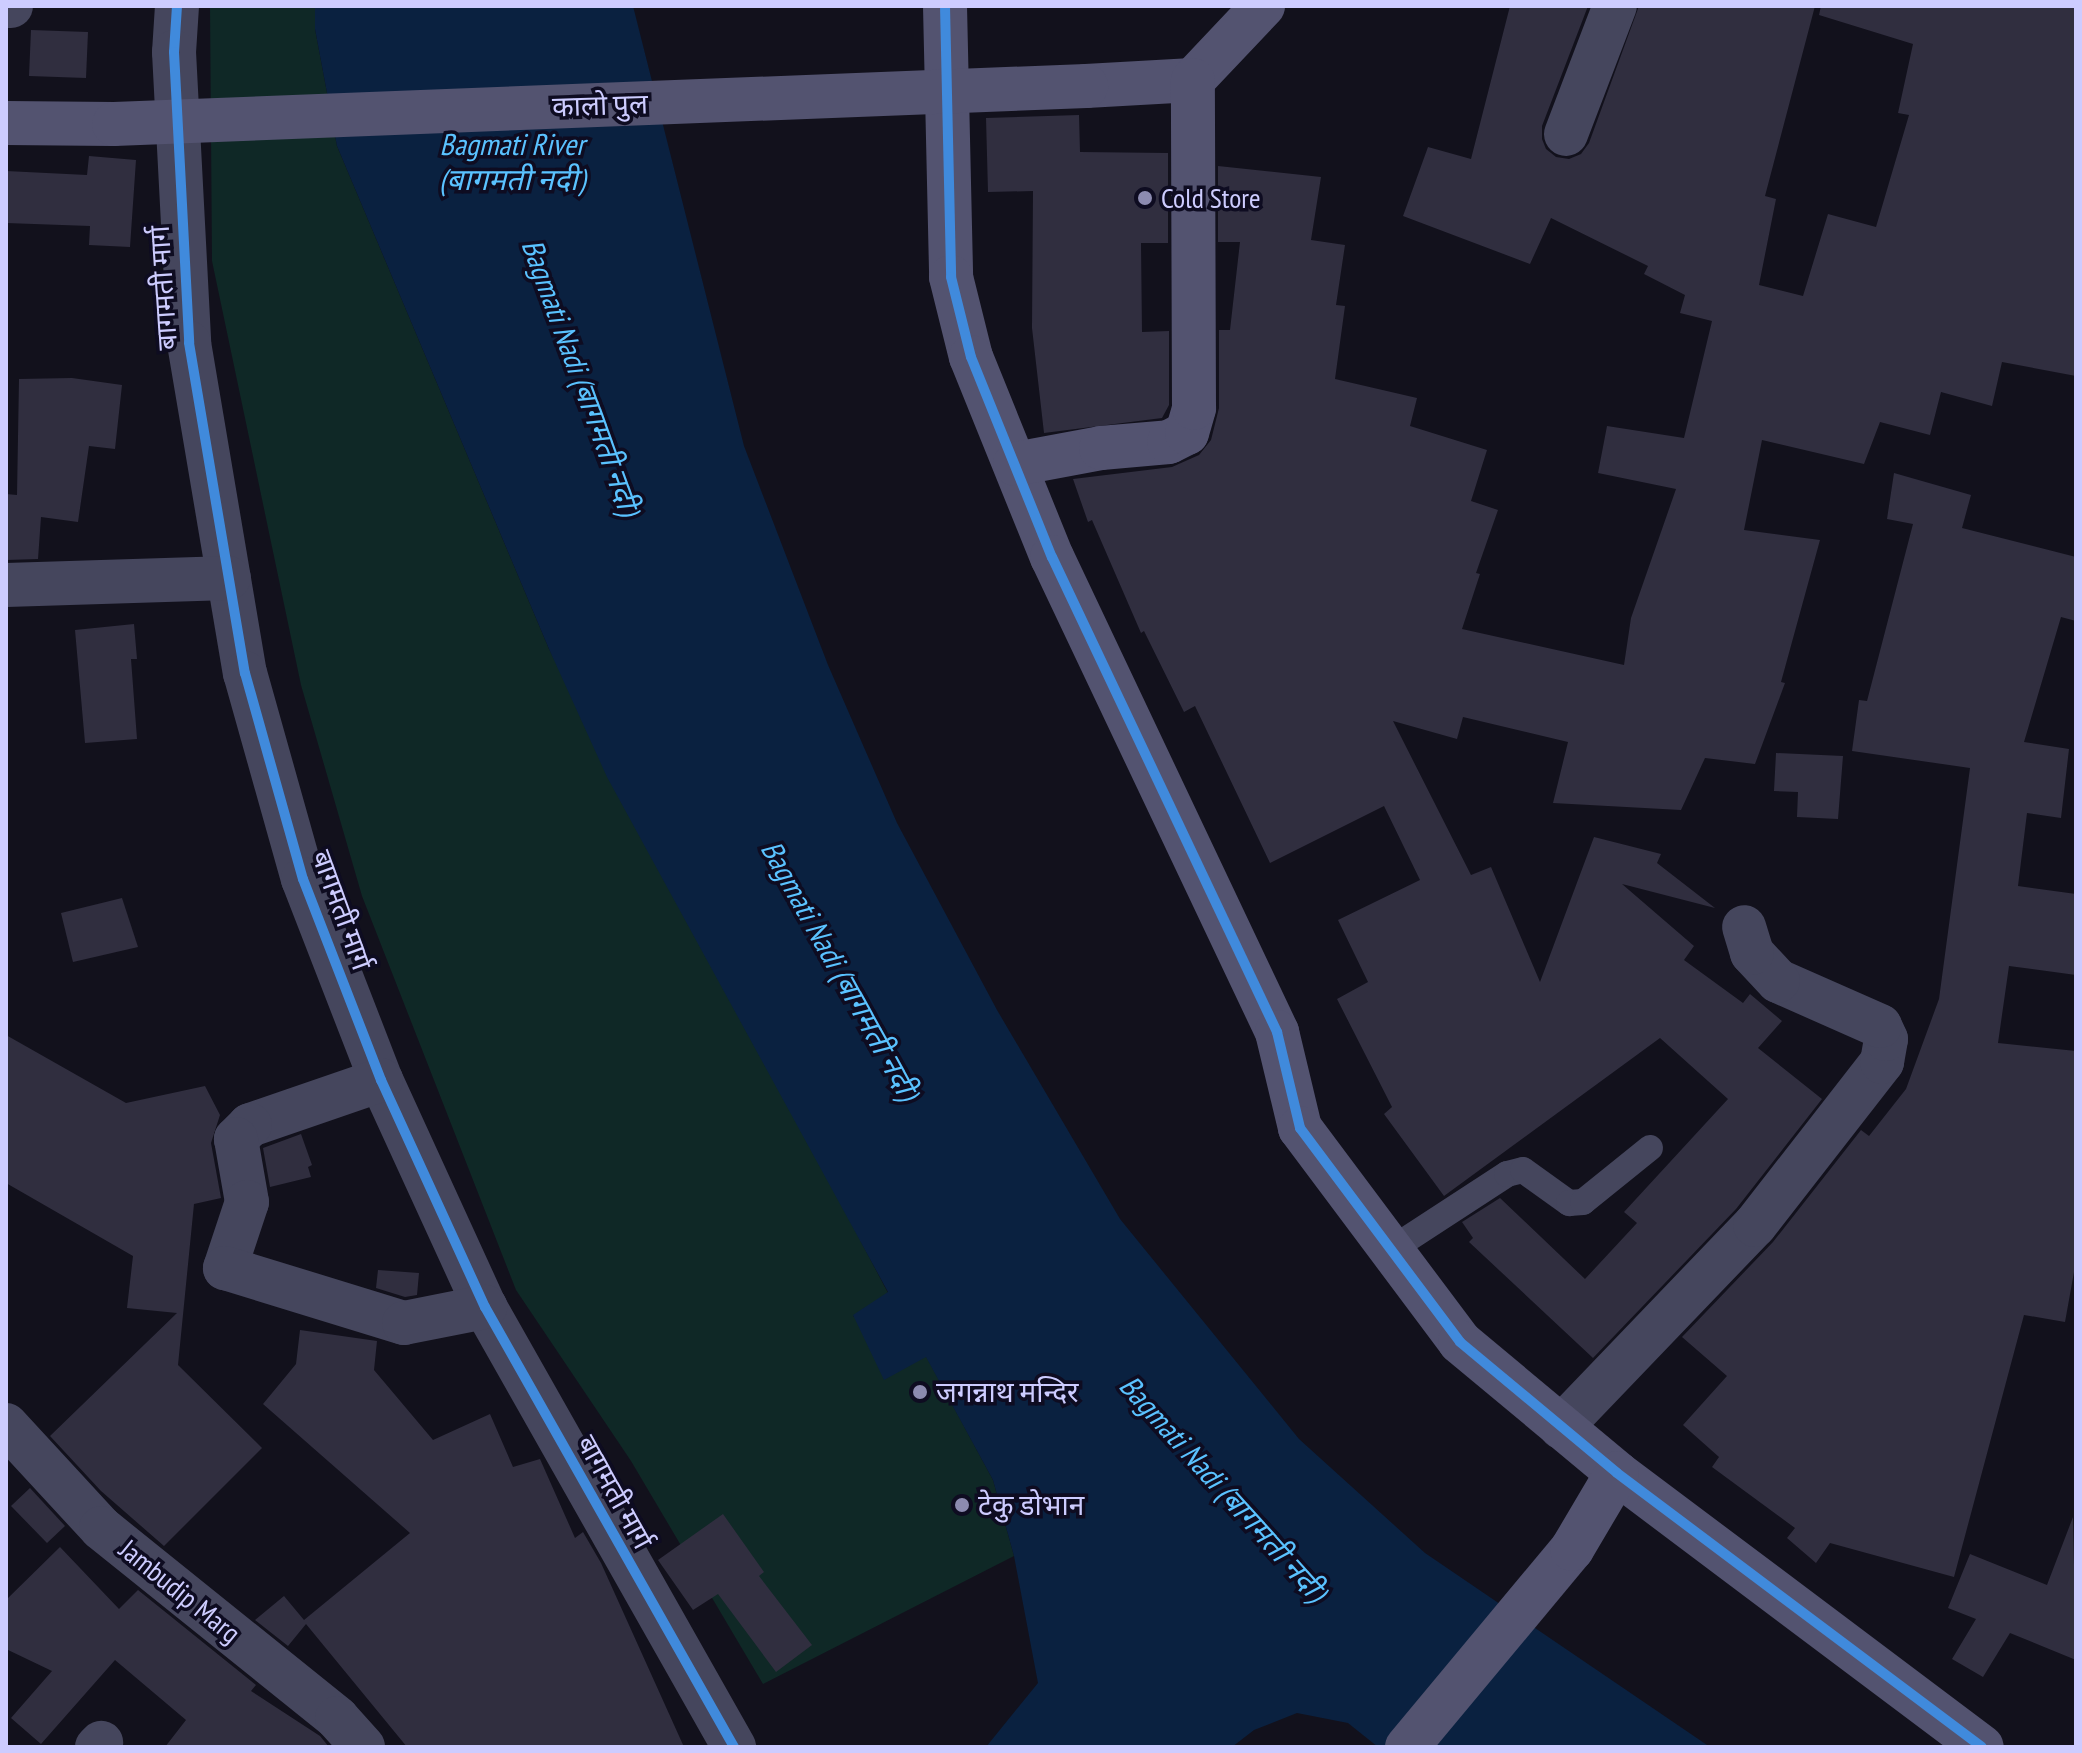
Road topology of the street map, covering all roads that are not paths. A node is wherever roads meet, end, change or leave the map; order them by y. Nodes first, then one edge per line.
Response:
1 (177, 6) edge
2 (945, 6) edge
3 (1263, 6) edge
4 (1615, 6) edge
5 (1193, 80) junction
6 (20, 124) edge
7 (1566, 134) dead end
8 (1015, 464) junction
9 (229, 578) junction
10 (6, 585) edge
11 (1744, 927) dead end
12 (381, 1080) junction
13 (1650, 1148) dead end
14 (1389, 1251) junction
15 (485, 1307) junction
16 (6, 1425) edge
17 (1561, 1427) junction
18 (1617, 1473) junction
19 (363, 1747) edge
20 (734, 1747) edge
21 (1407, 1747) edge
22 (1982, 1747) edge

1 - 9 street, बागमती मार्ग
2 - 8 street
3 - 5 street
4 - 7 street
5 - 6 street, कालो पुल, bridge
5 - 8 street
8 - 14 street
9 - 10 street
9 - 12 street, बागमती मार्ग
11 - 17 street
12 - 15 street, बागमती मार्ग
12 - 15 street
13 - 14 lane
14 - 17 street
15 - 20 street, बागमती मार्ग
16 - 19 street, Jambudip Marg
17 - 18 street
18 - 21 street
18 - 22 street

